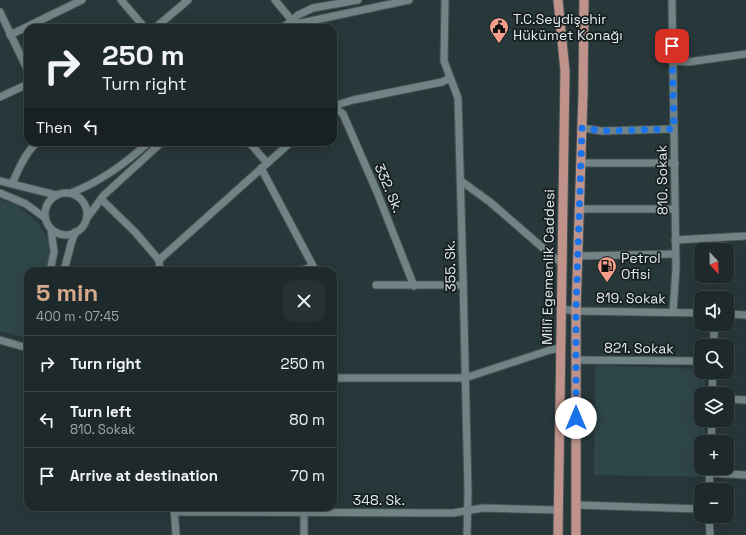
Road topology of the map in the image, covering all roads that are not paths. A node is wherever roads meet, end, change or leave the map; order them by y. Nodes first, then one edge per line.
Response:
1 (82, 0) edge
2 (121, 0) edge
3 (188, 0) edge
4 (275, 0) edge
5 (358, 0) edge
6 (409, 0) edge
7 (445, 0) edge
8 (558, 0) edge
9 (584, 0) edge
10 (672, 0) edge
11 (324, 3) edge
12 (0, 12) edge
13 (291, 22) edge
14 (33, 24) edge
15 (142, 24) edge
16 (160, 24) edge
17 (24, 28) edge
18 (10, 35) junction
19 (746, 54) edge
20 (672, 61) junction
21 (24, 64) edge
22 (450, 78) junction
23 (24, 86) edge
24 (0, 97) edge
25 (337, 105) edge
26 (337, 109) edge
27 (582, 128) junction
28 (674, 129) junction
29 (32, 146) edge
30 (144, 146) edge
31 (158, 146) edge
32 (252, 146) edge
33 (286, 146) edge
34 (267, 163) junction
35 (581, 163) junction
36 (675, 163) junction
37 (261, 168) junction
38 (0, 181) edge
39 (461, 181) junction
40 (12, 184) junction
41 (0, 193) edge
42 (71, 193) junction
43 (56, 195) junction
44 (101, 199) junction
45 (580, 209) junction
46 (675, 209) junction
47 (45, 218) junction
48 (86, 220) junction
49 (51, 229) junction
50 (75, 232) junction
51 (746, 236) edge
52 (675, 240) junction
53 (675, 254) junction
54 (578, 256) junction
55 (159, 260) junction
56 (562, 263) junction
57 (51, 267) edge
58 (65, 267) edge
59 (160, 267) edge
60 (310, 267) edge
61 (376, 285) dead end
62 (463, 285) junction
63 (414, 286) junction
64 (562, 309) junction
65 (576, 311) junction
66 (673, 312) junction
67 (694, 313) edge
68 (734, 314) edge
69 (746, 315) edge
70 (0, 340) edge
71 (24, 347) edge
72 (561, 348) junction
73 (576, 360) junction
74 (694, 361) edge
75 (337, 378) edge
76 (465, 378) junction
77 (734, 399) edge
78 (746, 400) edge
79 (734, 473) edge
80 (746, 475) edge
81 (576, 505) junction
82 (694, 509) edge
83 (558, 510) junction
84 (174, 511) edge
85 (304, 511) edge
86 (337, 511) edge
87 (467, 511) junction
88 (709, 523) edge
89 (176, 535) edge
90 (304, 535) edge
91 (467, 535) edge
92 (558, 535) edge
93 (576, 535) edge
94 (710, 535) edge

1 - 14 street
2 - 15 street
3 - 16 street
4 - 13 street
5 - 11 street
6 - 13 street
7 - 22 street, 355. Sk.
8 - 56 main road, Millî Egemenlik Caddesi
9 - 27 main road, Millî Egemenlik Caddesi
10 - 20 street, 810. Sokak
11 - 13 street
12 - 18 street
17 - 18 street
18 - 21 street
19 - 20 street
20 - 28 street, 810. Sokak
22 - 25 street
22 - 39 street, 355. Sk.
23 - 24 street
26 - 63 street, 332. Sk.
27 - 28 street
27 - 35 main road, Millî Egemenlik Caddesi
28 - 36 street, 810. Sokak
29 - 40 street
30 - 42 street
31 - 44 street
32 - 34 street
33 - 34 street
34 - 37 street
35 - 36 street
35 - 45 main road, Millî Egemenlik Caddesi
36 - 46 street, 810. Sokak
37 - 55 street
37 - 60 street
38 - 40 street
39 - 56 street
39 - 62 street, 355. Sk.
40 - 43 street
41 - 47 street
42 - 43 street
42 - 48 street
43 - 47 street
44 - 48 street
44 - 55 street
45 - 46 street
45 - 54 main road, Millî Egemenlik Caddesi
46 - 52 street, 810. Sokak
47 - 49 street
48 - 50 street
49 - 50 street
49 - 57 street
50 - 58 street
51 - 52 street
52 - 53 street, 810. Sokak
53 - 54 street
53 - 66 street, 810. Sokak
54 - 65 main road, Millî Egemenlik Caddesi
55 - 59 street
56 - 64 main road, Millî Egemenlik Caddesi
61 - 63 street
62 - 63 street
62 - 76 street, 355. Sk.
64 - 65 street, 819. Sokak
64 - 72 main road, Millî Egemenlik Caddesi
65 - 66 street, 819. Sokak
65 - 73 main road, Millî Egemenlik Caddesi
66 - 67 street, 819. Sokak
68 - 69 street
70 - 71 street
72 - 76 street
72 - 83 main road, Millî Egemenlik Caddesi
73 - 74 street, 821. Sokak
73 - 81 main road, Millî Egemenlik Caddesi
75 - 76 street
76 - 87 street, 355. Sk.
77 - 78 street
79 - 80 street
81 - 82 street
81 - 93 main road, Millî Egemenlik Caddesi
83 - 87 street, 348. Sk.
83 - 92 main road, Millî Egemenlik Caddesi
84 - 89 street
85 - 90 street
86 - 87 street, 348. Sk.
87 - 91 street, 355. Sk.
88 - 94 street

